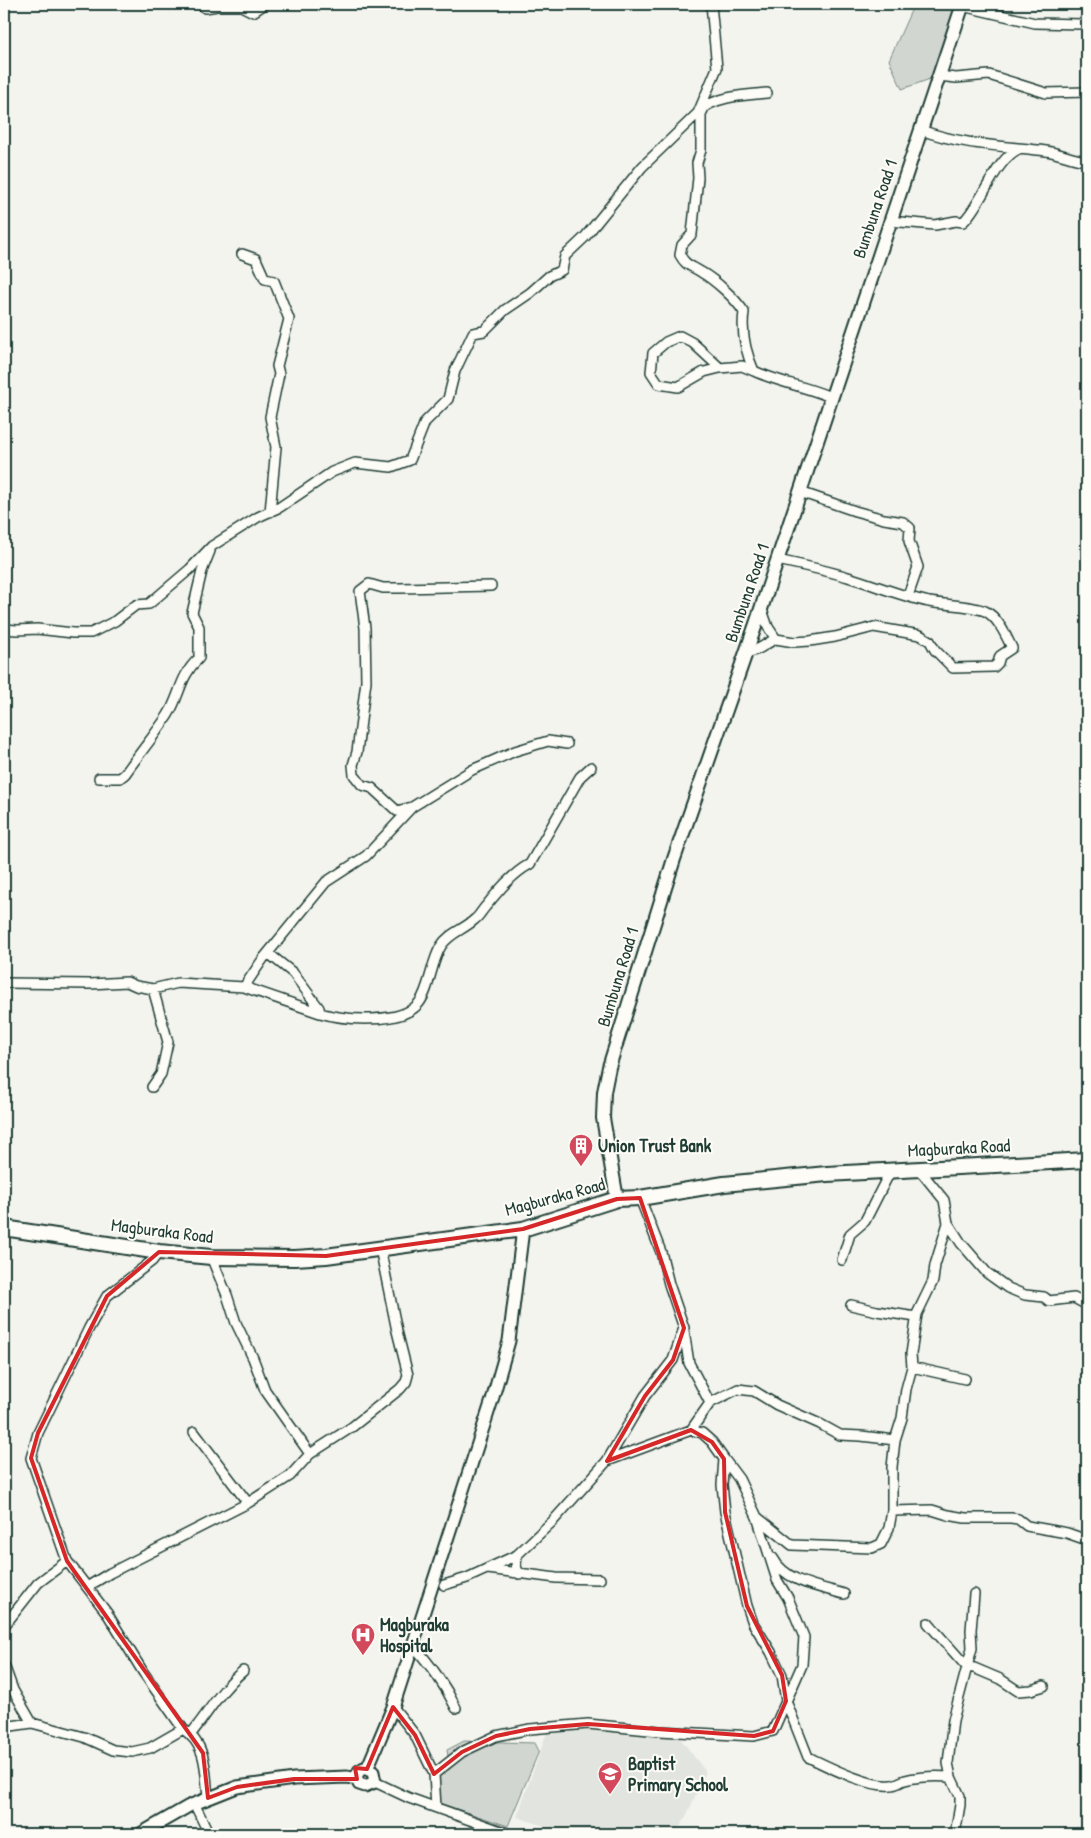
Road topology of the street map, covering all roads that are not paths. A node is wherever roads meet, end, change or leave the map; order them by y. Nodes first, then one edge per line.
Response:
1 (200, 4) edge
2 (265, 4) edge
3 (710, 4) edge
4 (963, 5) edge
5 (1087, 26) edge
6 (939, 76) junction
7 (1087, 92) edge
8 (767, 93) dead end
9 (702, 109) junction
10 (921, 130) junction
11 (1019, 149) junction
12 (1087, 162) edge
13 (889, 221) junction
14 (242, 254) dead end
15 (720, 368) junction
16 (754, 371) junction
17 (828, 404) junction
18 (800, 492) junction
19 (270, 512) junction
20 (212, 546) junction
21 (777, 560) junction
22 (491, 586) dead end
23 (908, 596) junction
24 (761, 607) junction
25 (4, 629) edge
26 (776, 640) junction
27 (746, 652) junction
28 (566, 744) dead end
29 (591, 767) dead end
30 (99, 778) dead end
31 (412, 807) junction
32 (397, 811) junction
33 (393, 827) junction
34 (268, 953) junction
35 (4, 983) edge
36 (244, 988) junction
37 (153, 989) junction
38 (320, 1014) junction
39 (152, 1088) dead end
40 (1087, 1160) edge
41 (918, 1168) junction
42 (891, 1170) junction
43 (640, 1198) junction
44 (617, 1199) junction
45 (948, 1223) junction
46 (4, 1228) edge
47 (523, 1228) junction
48 (380, 1248) junction
49 (159, 1252) junction
50 (211, 1257) junction
51 (842, 1260) dead end
52 (852, 1305) dead end
53 (1087, 1305) edge
54 (916, 1317) junction
55 (684, 1328) junction
56 (912, 1368) junction
57 (965, 1379) dead end
58 (710, 1403) junction
59 (691, 1430) junction
60 (194, 1432) dead end
61 (895, 1440) junction
62 (310, 1454) junction
63 (724, 1459) junction
64 (607, 1461) junction
65 (248, 1503) junction
66 (892, 1511) junction
67 (757, 1517) junction
68 (1087, 1540) edge
69 (769, 1552) junction
70 (517, 1555) junction
71 (67, 1561) junction
72 (488, 1569) junction
73 (519, 1574) junction
74 (600, 1579) dead end
75 (444, 1585) dead end
76 (88, 1587) junction
77 (844, 1594) dead end
78 (974, 1594) dead end
79 (928, 1623) dead end
80 (4, 1626) edge
81 (413, 1646) junction
82 (4, 1665) edge
83 (967, 1666) junction
84 (242, 1671) dead end
85 (1044, 1686) dead end
86 (786, 1701) junction
87 (393, 1707) junction
88 (456, 1708) dead end
89 (32, 1723) junction
90 (4, 1727) edge
91 (187, 1732) junction
92 (368, 1769) junction
93 (434, 1774) junction
94 (951, 1777) junction
95 (357, 1779) junction
96 (376, 1782) junction
97 (208, 1798) junction
98 (194, 1804) junction
99 (436, 1807) junction
100 (140, 1834) edge
101 (209, 1834) edge
102 (509, 1834) edge
103 (955, 1834) edge

1 - 2 street
3 - 9 street
4 - 5 street
4 - 6 main road, Bumbuna Road 1
6 - 7 street
6 - 10 main road, Bumbuna Road 1
8 - 9 street
9 - 16 street
9 - 19 street
10 - 11 street
10 - 13 main road, Bumbuna Road 1
11 - 12 street
11 - 13 street
13 - 17 main road, Bumbuna Road 1
14 - 19 street
15 - 15 street
15 - 16 street
16 - 17 street
17 - 18 main road, Bumbuna Road 1
18 - 21 main road, Bumbuna Road 1
18 - 23 street
19 - 20 street
20 - 25 street
20 - 30 street
21 - 23 street
21 - 24 main road, Bumbuna Road 1
22 - 32 street
23 - 26 street
24 - 26 street
24 - 27 main road, Bumbuna Road 1
26 - 27 street
27 - 44 main road, Bumbuna Road 1
28 - 31 street
29 - 38 street
31 - 32 street
31 - 33 street
32 - 33 street
33 - 34 street
34 - 36 street
34 - 38 street
35 - 37 street
36 - 37 street
36 - 38 street
37 - 39 street
40 - 41 main road, Magburaka Road
41 - 42 main road, Magburaka Road
41 - 45 street
42 - 43 main road, Magburaka Road
42 - 51 street
43 - 44 main road, Magburaka Road
43 - 55 street
44 - 47 main road, Magburaka Road
45 - 53 street
45 - 54 street
46 - 49 main road, Magburaka Road
47 - 48 main road, Magburaka Road
47 - 81 street
48 - 50 main road, Magburaka Road
48 - 62 street
49 - 50 main road, Magburaka Road
49 - 71 street
50 - 62 street
52 - 54 street
54 - 56 street
55 - 58 street
55 - 64 street
56 - 57 street
56 - 61 street
58 - 59 street
58 - 61 street
59 - 63 street
59 - 64 street
60 - 65 street
61 - 66 street
62 - 65 street
63 - 67 street
63 - 86 street
64 - 70 street
65 - 76 street
66 - 67 street
66 - 68 street
67 - 69 street
69 - 77 street
69 - 86 street
70 - 72 street
70 - 73 street
71 - 76 street
71 - 80 street
72 - 73 street
72 - 75 street
73 - 74 street
76 - 91 street
78 - 83 street
79 - 83 street
81 - 87 street
81 - 88 street
82 - 89 street
83 - 85 street
83 - 94 street
84 - 91 street
86 - 93 street
86 - 94 street
87 - 92 street
87 - 93 street
89 - 90 street
89 - 91 street
91 - 97 street
92 - 95 street
92 - 96 street
93 - 99 street
94 - 103 street
95 - 96 street
95 - 97 street
96 - 99 street
97 - 98 street
98 - 100 street
98 - 101 street
99 - 102 street

